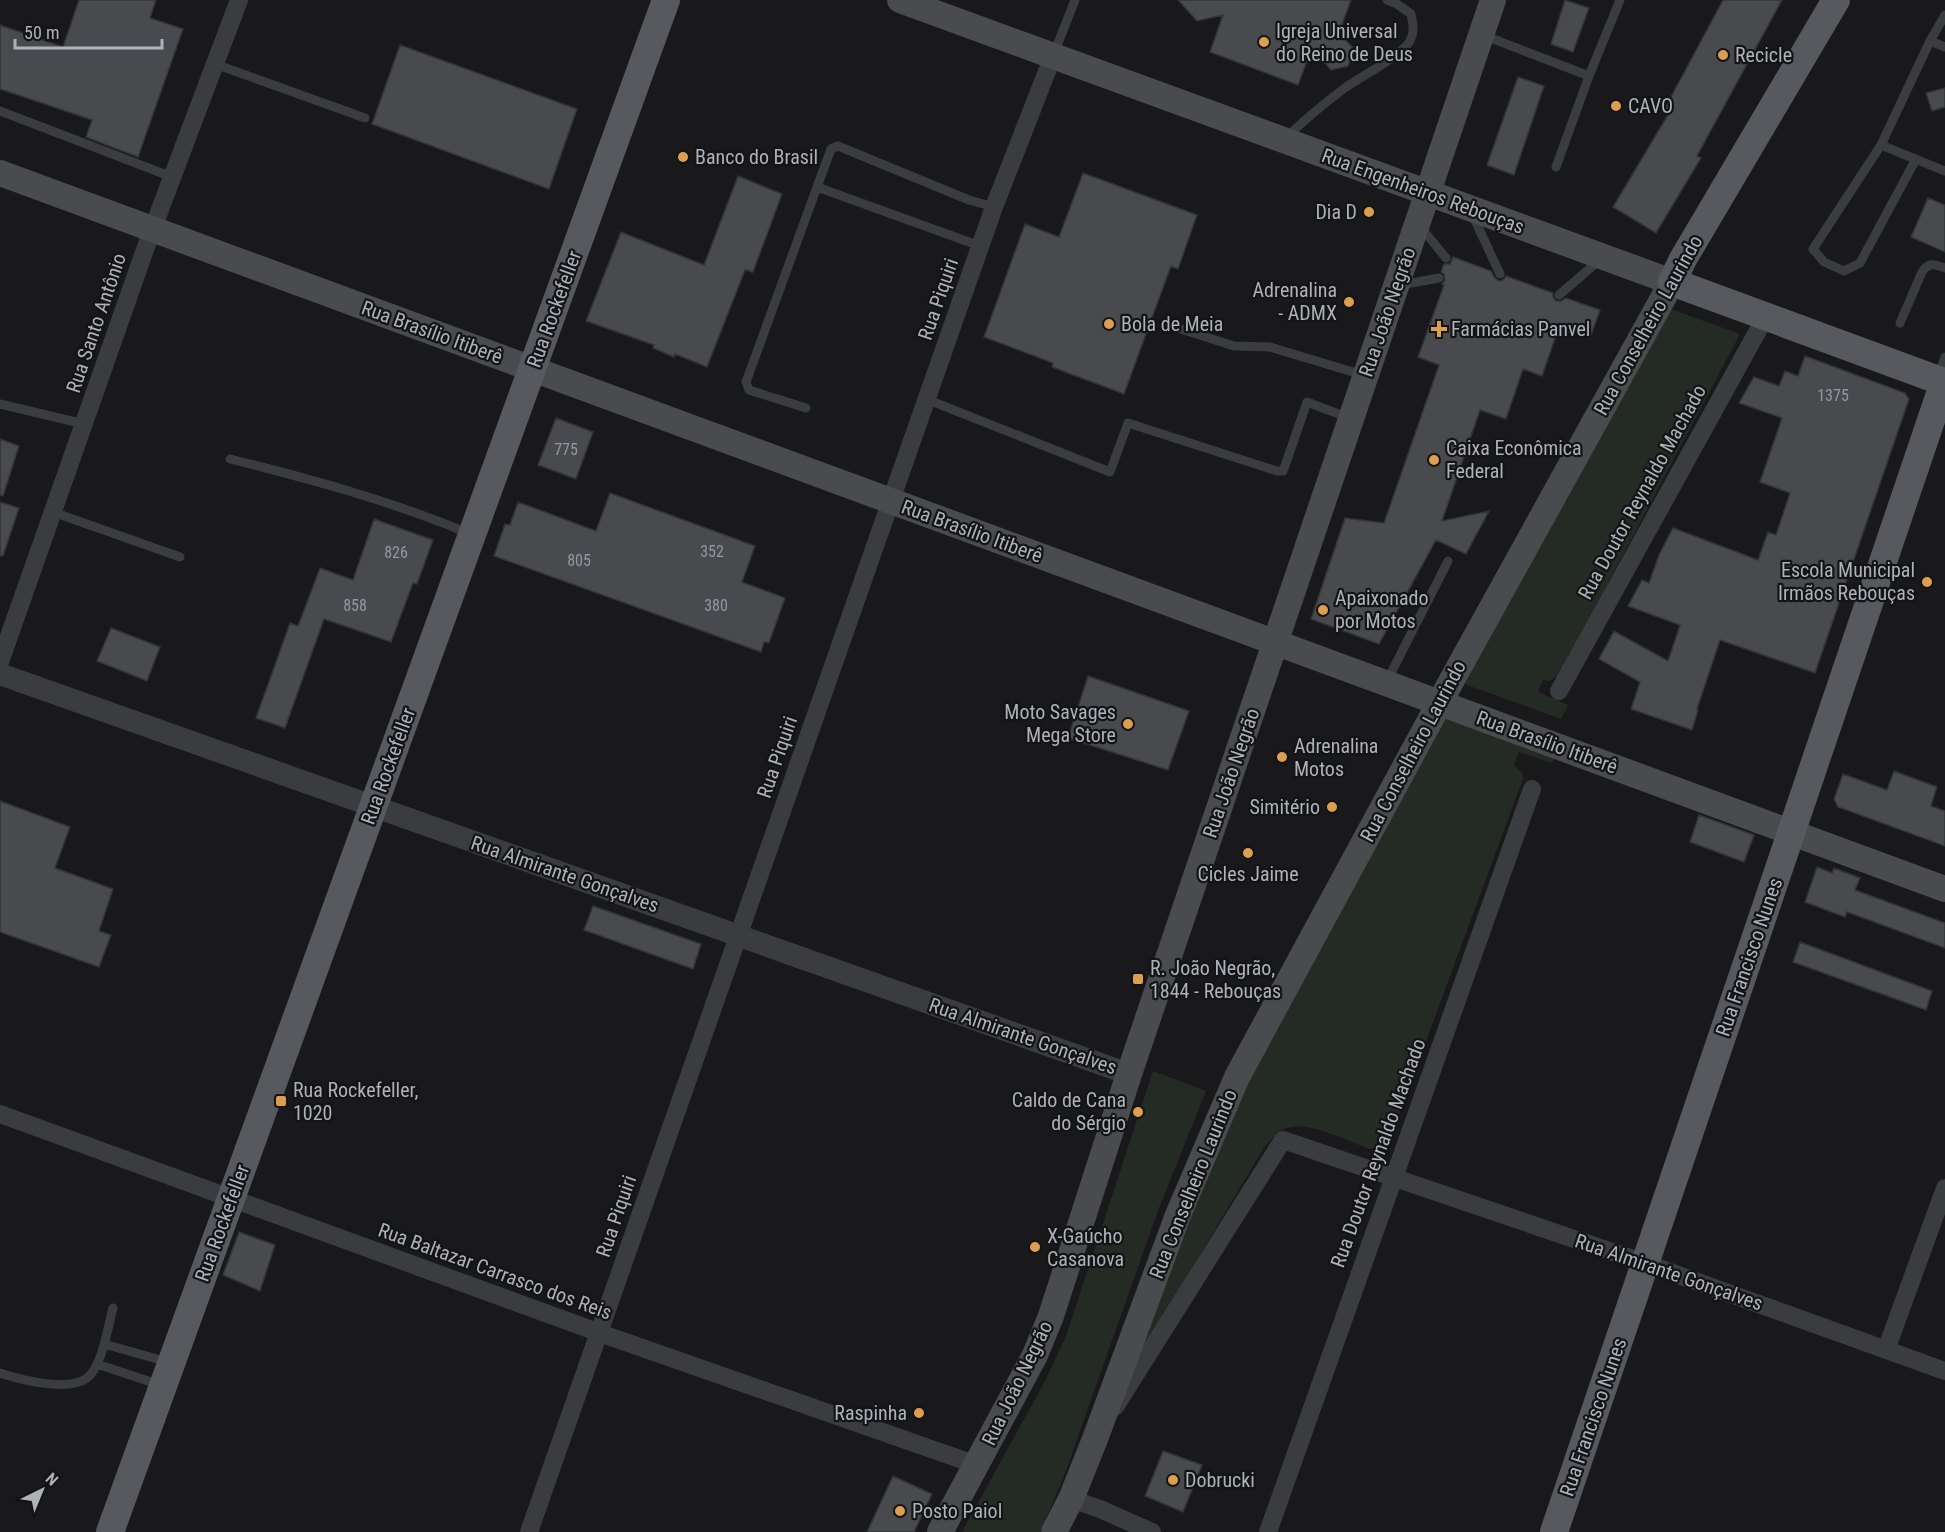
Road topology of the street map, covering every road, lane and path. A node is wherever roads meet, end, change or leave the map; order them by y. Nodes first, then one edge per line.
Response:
1 (239, 0) edge
2 (666, 0) edge
3 (900, 0) edge
4 (1075, 0) edge
5 (1387, 0) edge
6 (1493, 0) edge
7 (1620, 0) edge
8 (1836, 0) edge
9 (1945, 15) edge
10 (1481, 34) junction
11 (1930, 41) junction
12 (1945, 47) edge
13 (1053, 56) junction
14 (215, 64) junction
15 (1589, 76) junction
16 (0, 111) edge
17 (365, 118) dead end
18 (1284, 140) junction
19 (1881, 145) junction
20 (1916, 159) junction
21 (1556, 167) dead end
22 (1945, 171) edge
23 (0, 173) edge
24 (172, 177) junction
25 (817, 187) junction
26 (1428, 193) junction
27 (993, 207) junction
28 (1469, 208) junction
29 (1417, 224) junction
30 (152, 229) junction
31 (980, 246) junction
32 (1604, 257) junction
33 (1446, 258) dead end
34 (1945, 268) edge
35 (1500, 274) dead end
36 (1439, 278) dead end
37 (1672, 282) junction
38 (1396, 286) junction
39 (1559, 295) dead end
40 (1766, 316) junction
41 (1900, 323) dead end
42 (1175, 327) dead end
43 (532, 369) junction
44 (1943, 375) edge
45 (1366, 376) junction
46 (926, 399) junction
47 (0, 404) edge
48 (806, 408) dead end
49 (1352, 418) junction
50 (84, 424) junction
51 (230, 459) dead end
52 (891, 501) junction
53 (53, 512) junction
54 (472, 535) junction
55 (180, 557) dead end
56 (1448, 561) dead end
57 (1276, 643) junction
58 (0, 662) edge
59 (0, 674) edge
60 (1386, 683) junction
61 (1559, 691) dead end
62 (1440, 703) junction
63 (1532, 789) dead end
64 (373, 806) junction
65 (1791, 832) junction
66 (1945, 889) edge
67 (738, 936) junction
68 (1129, 1074) junction
69 (0, 1114) edge
70 (1393, 1176) junction
71 (1945, 1188) edge
72 (231, 1198) junction
73 (1645, 1263) junction
74 (113, 1308) dead end
75 (598, 1333) junction
76 (104, 1344) junction
77 (1886, 1350) junction
78 (97, 1364) junction
79 (1945, 1371) edge
80 (0, 1373) edge
81 (167, 1374) junction
82 (1095, 1439) junction
83 (977, 1465) junction
84 (1071, 1499) junction
85 (110, 1532) edge
86 (529, 1532) edge
87 (940, 1532) edge
88 (1054, 1532) edge
89 (1152, 1532) edge
90 (1268, 1532) edge
91 (1554, 1532) edge

1 - 14 street, Rua Santo Antônio
2 - 43 main road, Rua Rockefeller
3 - 13 main road, Rua Engenheiros Rebouças
4 - 13 lane, Rua Piquiri
5 - 18 lane
6 - 10 main road, Rua João Negrão
7 - 15 lane
8 - 37 main road, Rua Conselheiro Laurindo
9 - 11 lane
10 - 15 lane
10 - 26 main road, Rua João Negrão
11 - 12 lane
11 - 19 lane
13 - 18 main road, Rua Engenheiros Rebouças
13 - 27 street, Rua Piquiri
14 - 17 lane
14 - 24 street, Rua Santo Antônio
15 - 21 lane
16 - 24 lane
18 - 26 main road, Rua Engenheiros Rebouças
19 - 20 lane
19 - 20 lane
20 - 22 lane
23 - 30 main road, Rua Brasílio Itiberê
24 - 30 street, Rua Santo Antônio
25 - 27 lane
25 - 31 lane
25 - 48 lane
26 - 28 main road, Rua Engenheiros Rebouças
26 - 29 main road, Rua João Negrão
27 - 31 street, Rua Piquiri
28 - 32 main road, Rua Engenheiros Rebouças
28 - 35 lane
29 - 33 lane
29 - 38 main road, Rua João Negrão
30 - 43 main road, Rua Brasílio Itiberê
30 - 50 street, Rua Santo Antônio
31 - 46 street, Rua Piquiri
32 - 37 main road, Rua Engenheiros Rebouças
32 - 39 lane
34 - 41 lane
36 - 38 lane
37 - 40 main road, Rua Engenheiros Rebouças
37 - 62 main road, Rua Conselheiro Laurindo
38 - 45 main road, Rua João Negrão
40 - 44 main road, Rua Engenheiros Rebouças
40 - 61 street, Rua Doutor Reynaldo Machado
42 - 45 lane
43 - 52 main road, Rua Brasílio Itiberê
43 - 54 main road, Rua Rockefeller
44 - 65 main road, Rua Francisco Nunes
45 - 49 main road, Rua João Negrão
46 - 49 lane
46 - 52 street, Rua Piquiri
47 - 50 lane
49 - 57 main road, Rua João Negrão
50 - 53 street, Rua Santo Antônio
51 - 54 lane
52 - 57 main road, Rua Brasílio Itiberê
52 - 67 street, Rua Piquiri
53 - 55 lane
53 - 58 street, Rua Santo Antônio
54 - 64 main road, Rua Rockefeller
56 - 60 lane
57 - 60 main road, Rua Brasílio Itiberê
57 - 68 main road, Rua João Negrão
59 - 64 street, Rua Almirante Gonçalves
60 - 62 main road, Rua Brasílio Itiberê
62 - 65 main road, Rua Brasílio Itiberê
62 - 82 main road, Rua Conselheiro Laurindo
63 - 70 street, Rua Doutor Reynaldo Machado
64 - 67 street, Rua Almirante Gonçalves
64 - 72 main road, Rua Rockefeller
65 - 66 main road, Rua Brasílio Itiberê
65 - 73 main road, Rua Francisco Nunes
67 - 68 street, Rua Almirante Gonçalves
67 - 75 street, Rua Piquiri
68 - 83 main road, Rua João Negrão
69 - 72 street, Rua Baltazar Carrasco dos Reis
70 - 73 street, Rua Almirante Gonçalves
70 - 82 street, Rua Almirante Gonçalves
70 - 90 street, Rua Doutor Reynaldo Machado
71 - 77 street
72 - 75 street, Rua Baltazar Carrasco dos Reis
72 - 81 main road, Rua Rockefeller
73 - 77 street, Rua Almirante Gonçalves
73 - 91 main road, Rua Francisco Nunes
74 - 76 lane
75 - 83 street, Rua Baltazar Carrasco dos Reis
75 - 86 street, Rua Piquiri
76 - 78 lane
76 - 81 lane
77 - 79 street, Rua Almirante Gonçalves
78 - 80 lane
78 - 81 lane
81 - 85 main road, Rua Rockefeller
82 - 84 main road, Rua Conselheiro Laurindo
83 - 87 main road, Rua João Negrão
84 - 88 main road, Rua Conselheiro Laurindo
84 - 89 street

